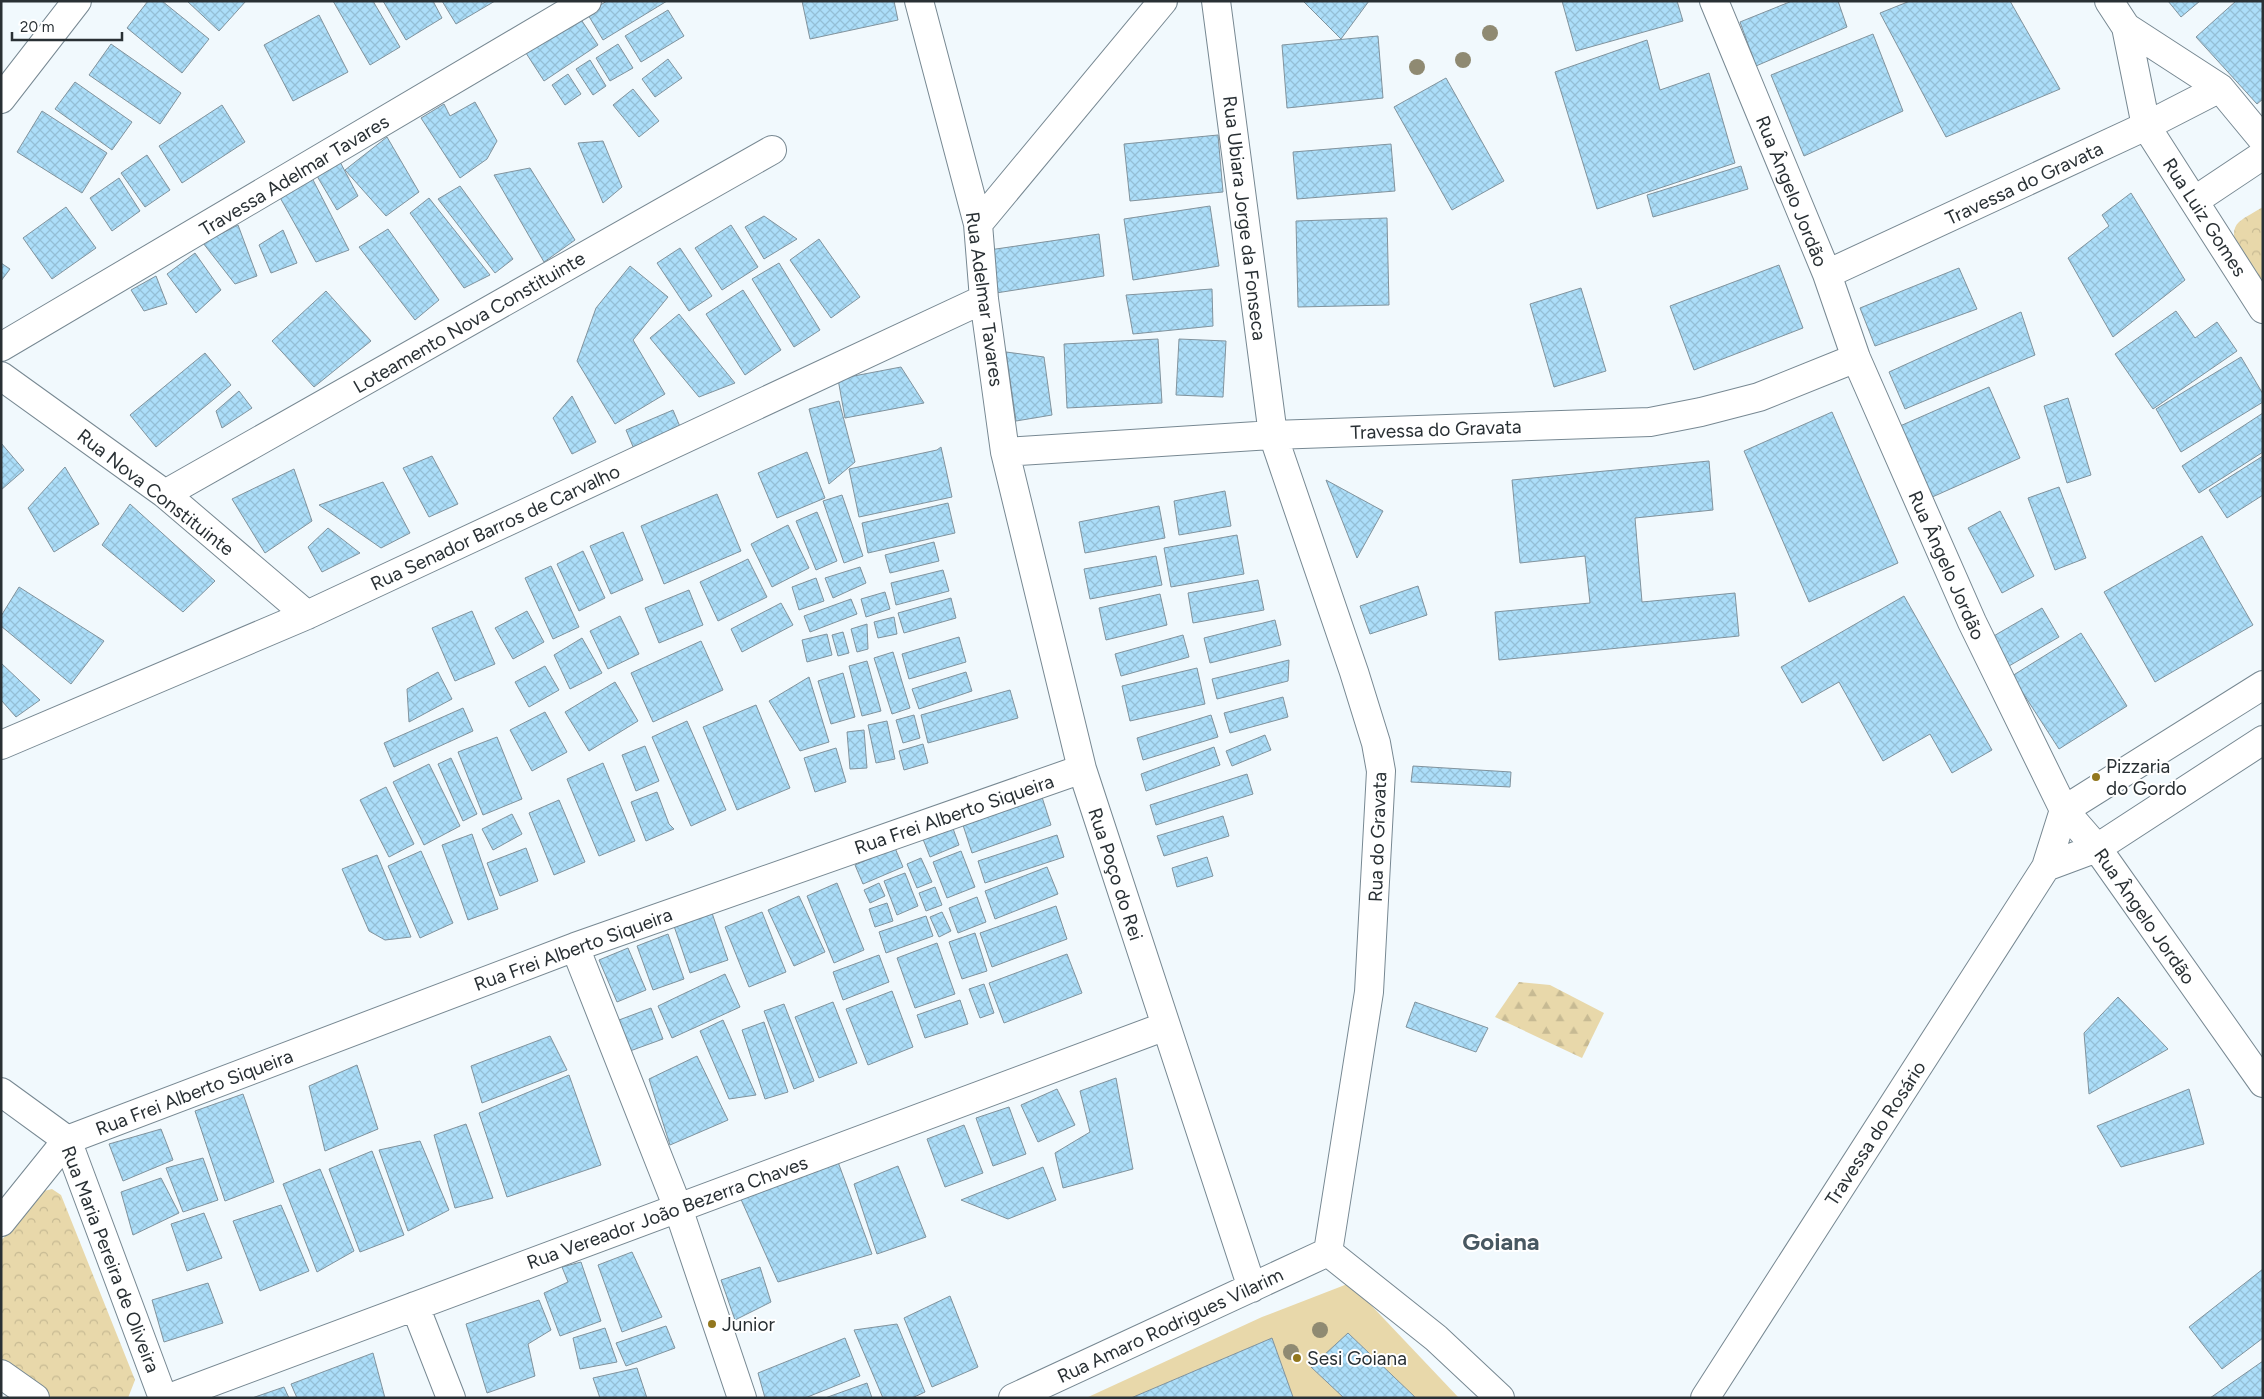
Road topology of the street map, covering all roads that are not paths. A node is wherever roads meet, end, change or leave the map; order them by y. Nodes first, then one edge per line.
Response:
1 (77, 1) edge
2 (587, 1) edge
3 (919, 1) edge
4 (1162, 1) edge
5 (1216, 1) edge
6 (1714, 1) edge
7 (2109, 1) edge
8 (2126, 27) junction
9 (2220, 88) junction
10 (1, 99) edge
11 (2146, 126) junction
12 (2263, 140) edge
13 (772, 150) dead end
14 (2263, 154) edge
15 (2194, 201) junction
16 (978, 224) junction
17 (1827, 274) junction
18 (984, 299) junction
19 (2263, 308) edge
20 (1, 348) edge
21 (1856, 358) junction
22 (1, 376) edge
23 (1273, 435) junction
24 (1005, 452) junction
25 (165, 494) junction
26 (307, 614) junction
27 (2263, 685) edge
28 (2263, 740) edge
29 (1, 745) edge
30 (1082, 769) junction
31 (2064, 810) junction
32 (2098, 848) junction
33 (2046, 867) junction
34 (576, 947) junction
35 (1166, 1026) junction
36 (2263, 1083) edge
37 (1, 1092) edge
38 (67, 1140) junction
39 (678, 1208) junction
40 (1, 1222) edge
41 (1328, 1252) junction
42 (1252, 1288) junction
43 (415, 1306) junction
44 (1, 1374) edge
45 (35, 1398) edge
46 (163, 1398) edge
47 (168, 1398) edge
48 (451, 1398) edge
49 (742, 1398) edge
50 (1013, 1398) edge
51 (1500, 1398) edge
52 (1705, 1398) edge

1 - 10 street
2 - 20 street, Travessa Adelmar Tavares
3 - 16 street, Rua Adelmar Tavares
4 - 16 street
5 - 23 street, Rua Ubiara Jorge da Fonseca
6 - 17 street, Rua Ângelo Jordão
7 - 8 street
8 - 9 street
8 - 11 street
9 - 11 street, Travessa do Gravata
9 - 12 street
11 - 15 street, Rua Luiz Gomes
11 - 17 street, Travessa do Gravata
13 - 25 street, Loteamento Nova Constituinte
14 - 15 street
15 - 19 street, Rua Luiz Gomes
16 - 18 street, Rua Adelmar Tavares
17 - 21 street, Rua Ângelo Jordão
18 - 24 street, Rua Adelmar Tavares
18 - 26 street, Rua Senador Barros de Carvalho
21 - 23 street, Travessa do Gravata
21 - 31 street, Rua Ângelo Jordão
22 - 25 street, Rua Nova Constituinte
23 - 24 street, Travessa do Gravata
23 - 41 street, Rua do Gravata
24 - 30 street, Rua Poço do Rei
25 - 26 street, Rua Nova Constituinte
26 - 29 street, Rua Senador Barros de Carvalho
27 - 31 street
28 - 32 street
30 - 34 street, Rua Frei Alberto Siqueira
30 - 35 street, Rua Poço do Rei
31 - 32 street, Rua Ângelo Jordão
31 - 33 street, Travessa do Rosário
32 - 33 street
32 - 36 street, Rua Ângelo Jordão
33 - 52 street, Travessa do Rosário
34 - 38 street, Rua Frei Alberto Siqueira
34 - 39 street
35 - 39 street, Rua Vereador João Bezerra Chaves
35 - 42 street, Rua Poço do Rei
37 - 38 street, Rua Maria Pereira de Oliveira
38 - 40 street
38 - 46 street, Rua Maria Pereira de Oliveira
39 - 43 street, Rua Vereador João Bezerra Chaves
39 - 49 street
41 - 42 street, Rua Amaro Rodrigues Vilarim
41 - 51 street
42 - 50 street, Rua Amaro Rodrigues Vilarim
43 - 47 street, Rua Vereador João Bezerra Chaves
43 - 48 street
44 - 45 street

